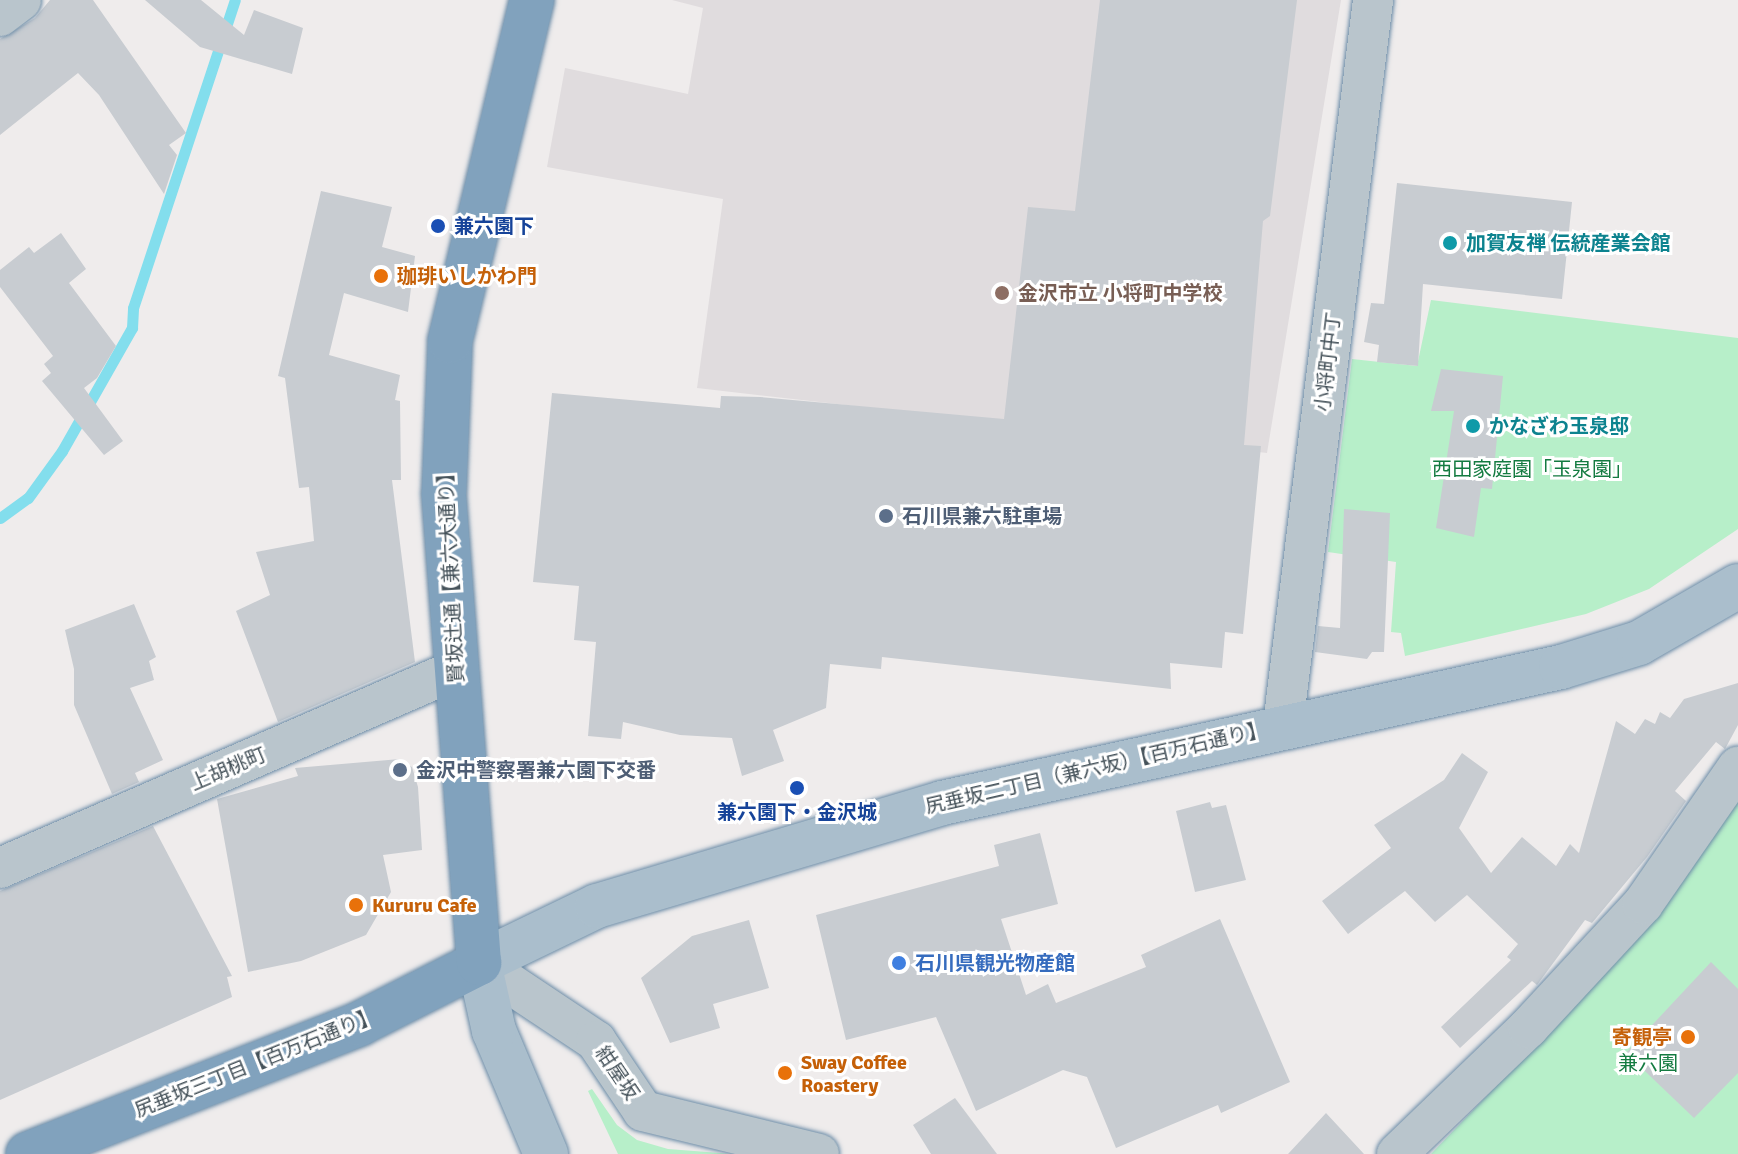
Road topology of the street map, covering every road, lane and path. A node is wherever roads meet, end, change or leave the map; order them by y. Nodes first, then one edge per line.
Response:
1 (21, 0) edge
2 (532, 0) edge
3 (1373, 0) edge
4 (0, 16) edge
5 (1729, 593) edge
6 (455, 670) junction
7 (1283, 725) junction
8 (1738, 767) edge
9 (0, 868) edge
10 (479, 963) junction
11 (28, 1154) edge
12 (546, 1154) edge
13 (819, 1154) edge
14 (1397, 1154) edge

1 - 4 street
2 - 6 highway, 賢坂辻通【兼六大通り】
3 - 7 street, 小将町中丁
5 - 7 main road, 尻垂坂二丁目（兼六坂）【百万石通り】
6 - 9 street, 上胡桃町
6 - 10 highway, 賢坂辻通【兼六大通り】
7 - 10 main road, 尻垂坂二丁目（兼六坂）【百万石通り】
8 - 14 street
10 - 11 highway, 尻垂坂三丁目【百万石通り】
10 - 12 main road
10 - 13 street, 紺屋坂

